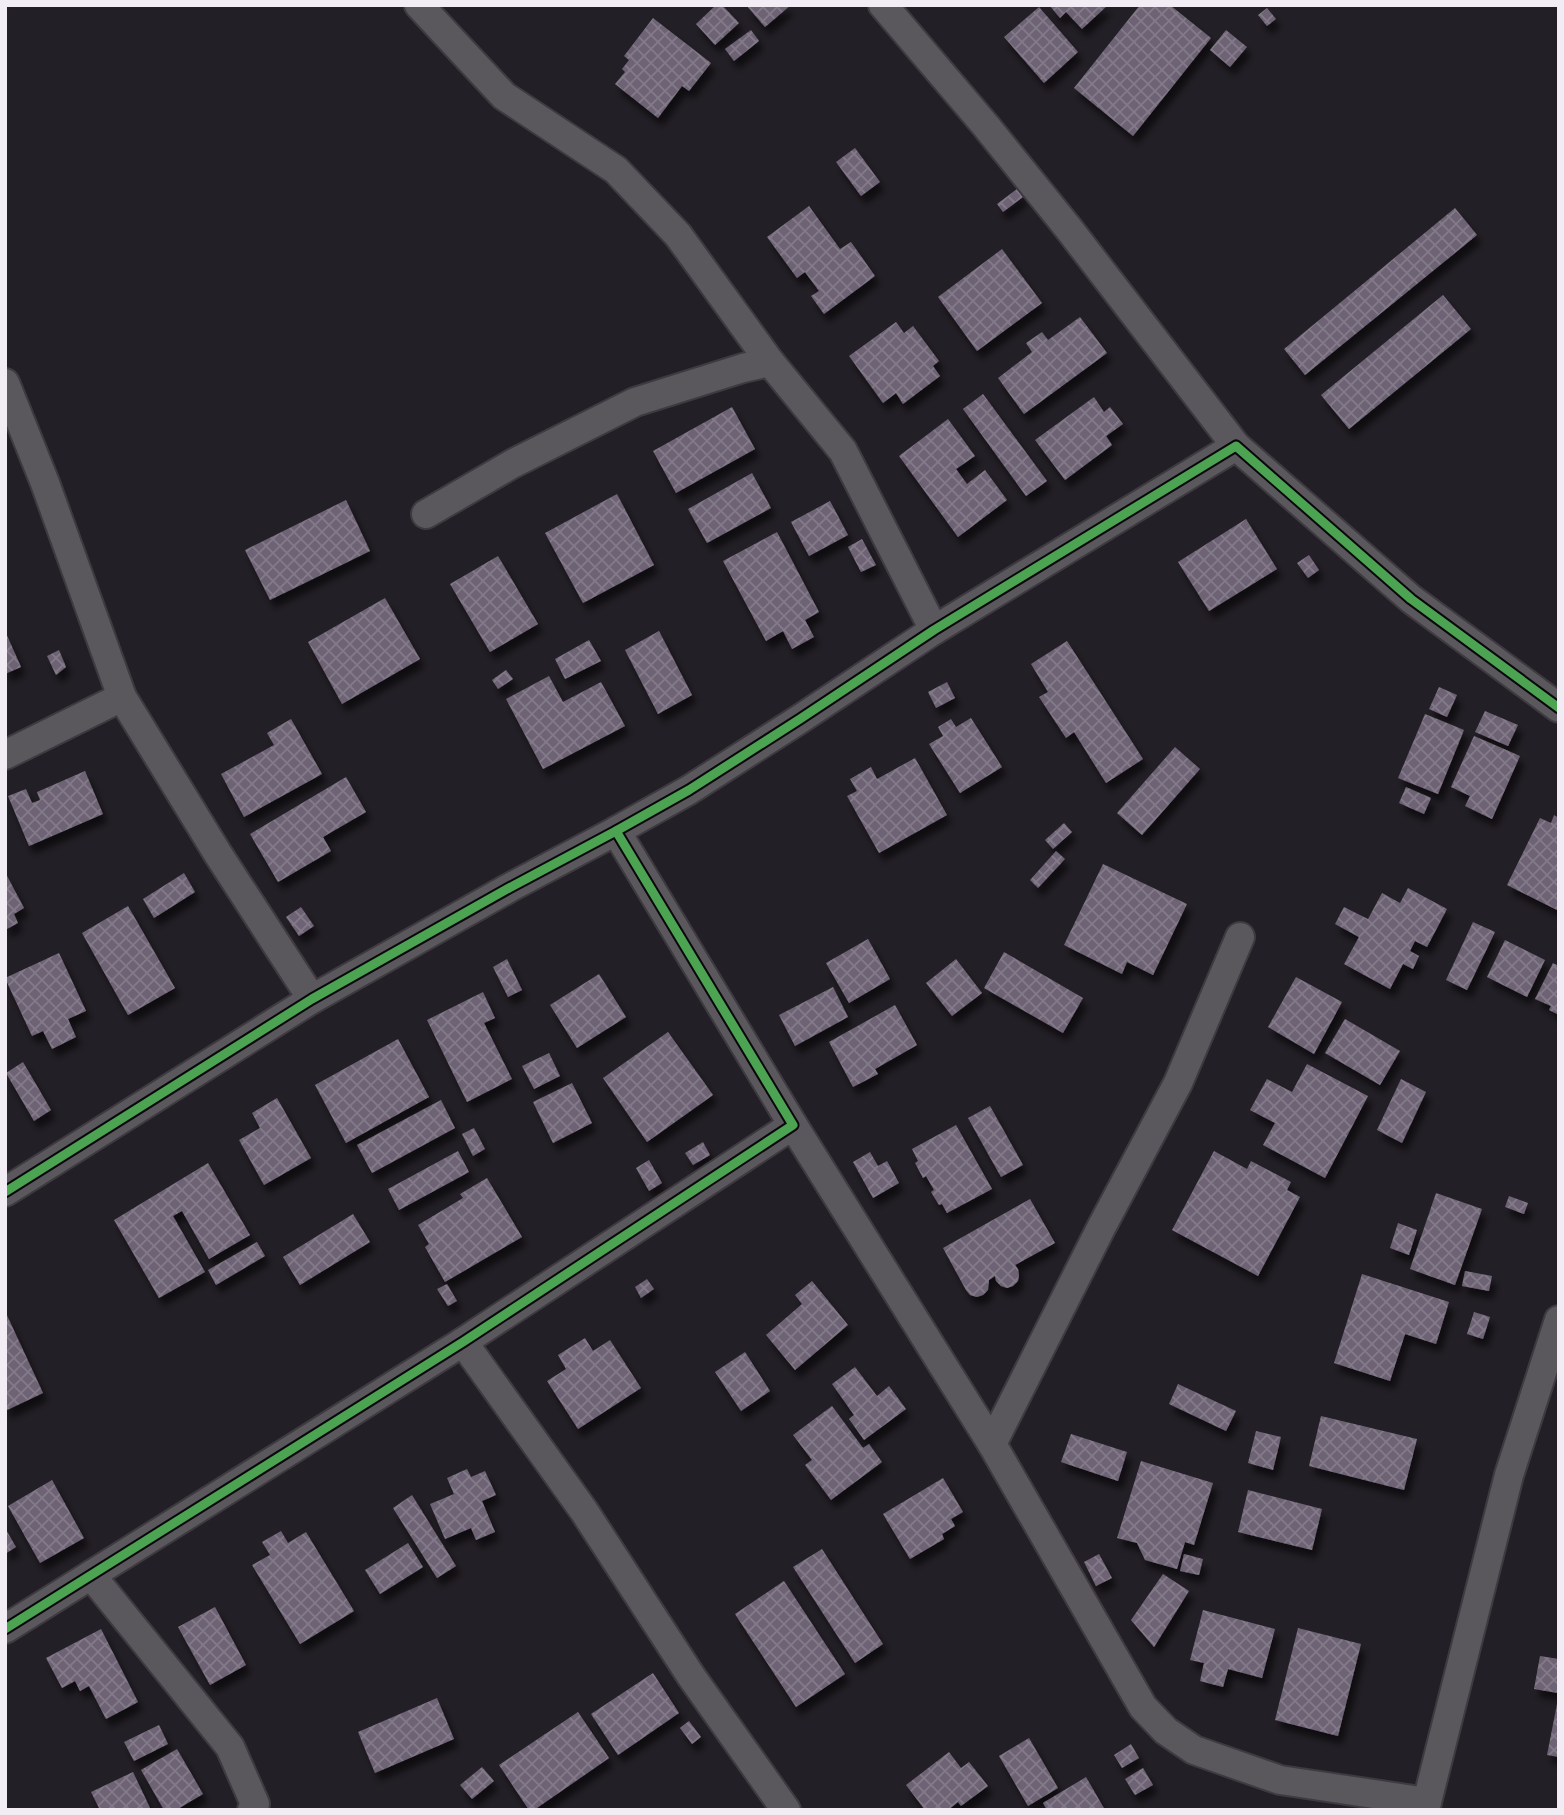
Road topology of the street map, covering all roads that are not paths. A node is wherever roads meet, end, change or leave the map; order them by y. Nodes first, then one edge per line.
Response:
1 (419, 5) edge
2 (885, 6) edge
3 (770, 362) junction
4 (5, 383) edge
5 (1236, 446) junction
6 (426, 514) dead end
7 (934, 630) junction
8 (122, 697) junction
9 (1559, 708) edge
10 (5, 755) edge
11 (615, 831) junction
12 (1240, 937) dead end
13 (312, 999) junction
14 (793, 1125) junction
15 (5, 1192) edge
16 (1558, 1326) edge
17 (463, 1342) junction
18 (992, 1444) junction
19 (91, 1576) junction
20 (5, 1629) edge
21 (1426, 1806) edge
22 (252, 1810) edge
23 (786, 1810) edge

1 - 3 street
2 - 5 street
3 - 6 street
3 - 7 street
4 - 8 street
5 - 7 street
5 - 9 street
7 - 11 street
8 - 10 street
8 - 13 street
11 - 13 street
11 - 14 street
12 - 18 street
13 - 15 street
14 - 17 street
14 - 18 street
16 - 21 street
17 - 19 street
17 - 23 street
18 - 21 street
19 - 20 street
19 - 22 street

